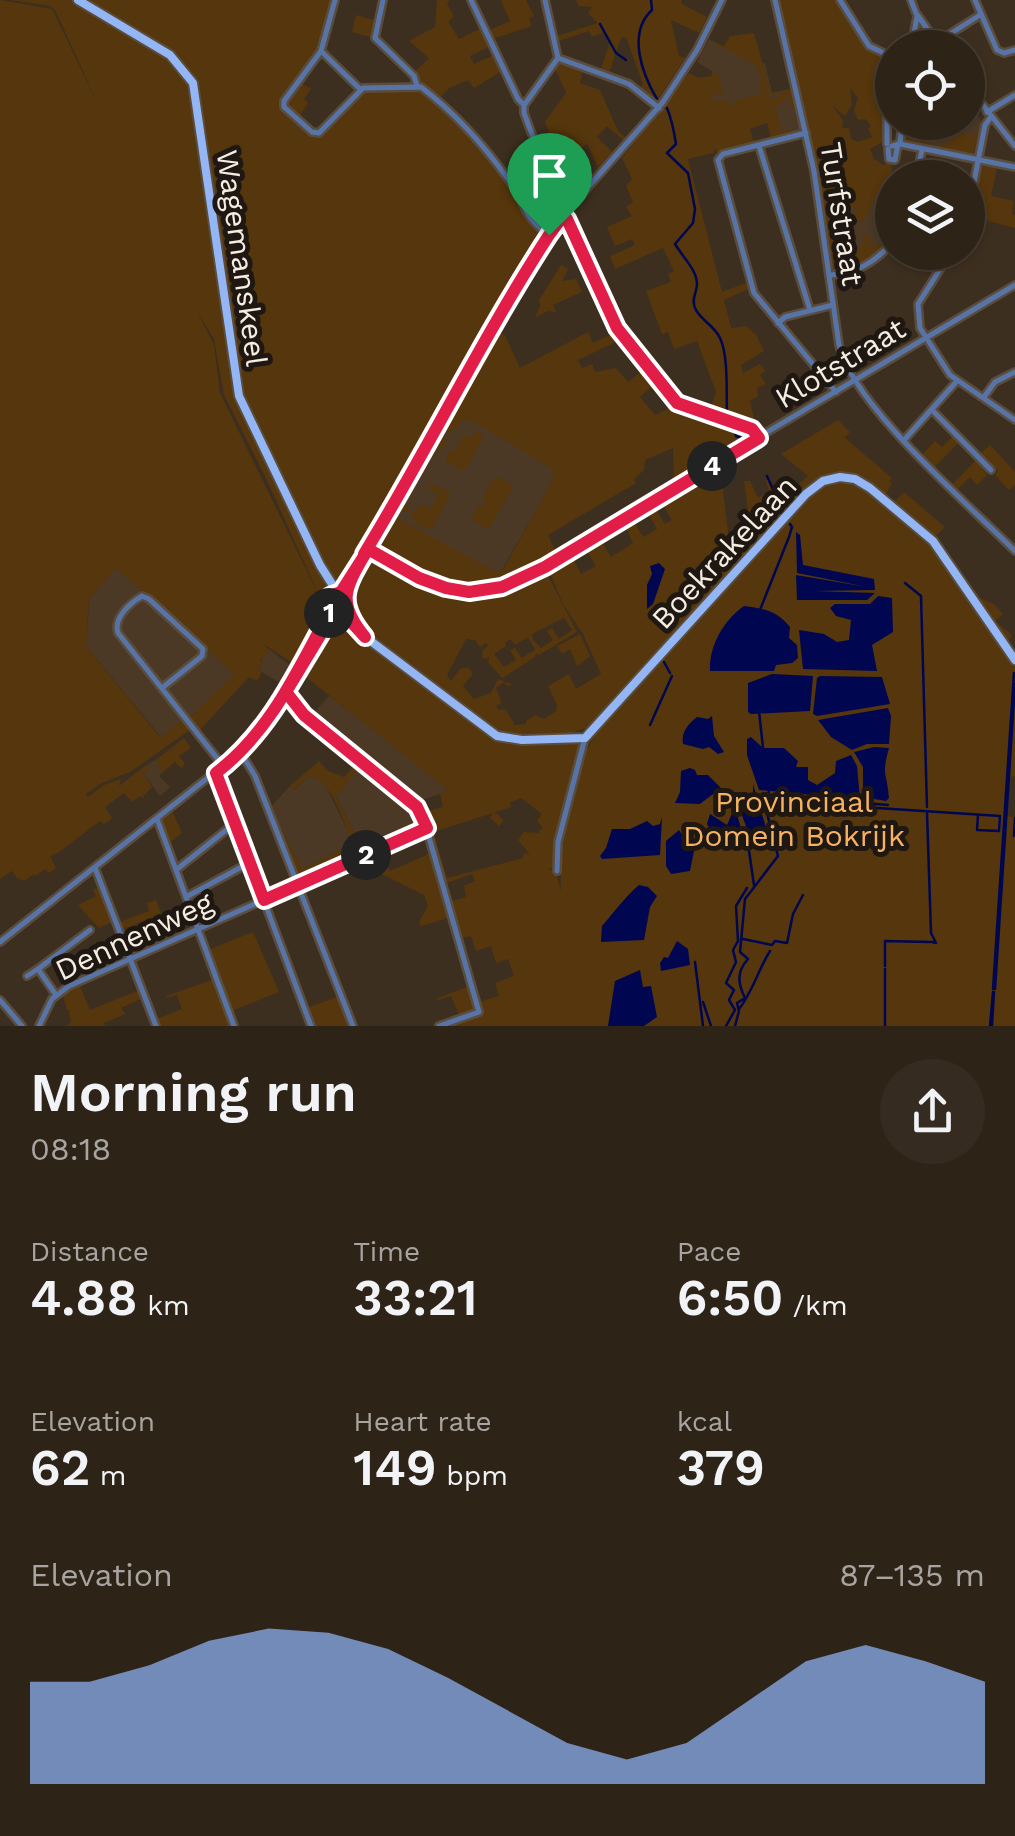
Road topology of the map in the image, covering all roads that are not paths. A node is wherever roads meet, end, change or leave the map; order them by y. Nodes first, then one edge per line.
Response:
1 (78, 0) edge
2 (335, 0) edge
3 (384, 0) edge
4 (471, 0) edge
5 (545, 0) edge
6 (722, 0) edge
7 (775, 0) edge
8 (840, 0) edge
9 (975, 0) edge
10 (915, 2) edge
11 (980, 14) junction
12 (918, 16) junction
13 (915, 30) edge
14 (928, 30) edge
15 (959, 30) edge
16 (875, 49) edge
17 (1015, 50) edge
18 (321, 51) junction
19 (558, 58) junction
20 (417, 86) junction
21 (360, 90) junction
22 (1015, 95) edge
23 (524, 104) junction
24 (659, 108) junction
25 (985, 109) edge
26 (989, 114) junction
27 (806, 133) junction
28 (890, 140) edge
29 (896, 140) edge
30 (893, 145) junction
31 (759, 146) junction
32 (1015, 146) edge
33 (922, 150) junction
34 (920, 160) edge
35 (978, 160) joint
36 (985, 162) edge
37 (1015, 168) edge
38 (565, 213) junction
39 (549, 235) junction
40 (875, 256) edge
41 (940, 270) edge
42 (830, 276) junction
43 (1015, 285) edge
44 (834, 305) junction
45 (810, 310) junction
46 (778, 323) junction
47 (926, 338) junction
48 (1015, 372) edge
49 (957, 380) junction
50 (854, 381) junction
51 (836, 392) junction
52 (984, 397) junction
53 (933, 411) junction
54 (1015, 420) edge
55 (759, 438) junction
56 (905, 440) junction
57 (991, 470) dead end
58 (368, 549) junction
59 (1015, 551) edge
60 (339, 593) junction
61 (338, 610) junction
62 (1015, 660) edge
63 (162, 688) junction
64 (286, 692) junction
65 (581, 737) junction
66 (241, 752) junction
67 (224, 767) junction
68 (216, 773) junction
69 (156, 820) junction
70 (236, 824) junction
71 (427, 828) junction
72 (250, 862) junction
73 (96, 868) junction
74 (176, 870) junction
75 (558, 871) dead end
76 (298, 886) junction
77 (186, 897) junction
78 (264, 900) junction
79 (90, 930) dead end
80 (198, 930) junction
81 (0, 942) edge
82 (131, 960) junction
83 (38, 969) junction
84 (27, 976) dead end
85 (56, 995) junction
86 (0, 1000) edge
87 (22, 1026) edge
88 (39, 1026) edge
89 (156, 1026) edge
90 (234, 1026) edge
91 (311, 1026) edge
92 (353, 1026) edge
93 (439, 1026) edge

1 - 60 main road, Wagemanskeel
2 - 18 street
3 - 20 street
4 - 23 street
5 - 19 street
6 - 24 street
7 - 27 street, Turfstraat
8 - 16 street
9 - 11 street
10 - 12 street
11 - 15 street
11 - 17 street
12 - 13 street
12 - 14 street
18 - 21 street
18 - 21 street
19 - 23 street
19 - 24 street
20 - 21 street
20 - 39 street
22 - 26 street
23 - 38 street
24 - 38 street
25 - 26 street
26 - 32 street
26 - 35 street
27 - 31 street
27 - 42 street, Turfstraat
28 - 30 street
29 - 30 street
30 - 30 street
30 - 33 street
31 - 45 street
31 - 46 street
33 - 34 street
33 - 35 street
36 - 37 street
38 - 39 street
38 - 55 street
39 - 58 street
40 - 42 street
41 - 47 street
42 - 44 street, Turfstraat
43 - 47 street, Klotstraat
44 - 45 street
44 - 50 street, Turfstraat
45 - 46 street
46 - 51 street
47 - 49 street
47 - 50 street, Klotstraat
48 - 52 street
49 - 52 street
49 - 53 street
50 - 51 street, Klotstraat
50 - 56 street, Turfstraat
51 - 55 street, Klotstraat
52 - 54 street
53 - 56 street
53 - 57 street
55 - 58 street, Klotstraat
56 - 59 street, Turfstraat
58 - 60 street
60 - 61 main road, Wagemanskeel
60 - 61 main road
61 - 64 street
61 - 65 main road
62 - 65 main road, Boekrakelaan
63 - 63 street
63 - 67 street
64 - 66 street
64 - 71 street
65 - 75 street
66 - 67 street
66 - 76 street
67 - 68 street
68 - 69 street
68 - 70 street
69 - 73 street
69 - 74 street
70 - 72 street
70 - 74 street
71 - 76 street, Dennenweg
71 - 93 street
72 - 77 street
72 - 78 street
73 - 81 street
73 - 82 street
74 - 77 street
76 - 78 street, Dennenweg
76 - 92 street
77 - 80 street
78 - 80 street, Dennenweg
78 - 91 street
79 - 83 street
80 - 82 street, Dennenweg
80 - 90 street
82 - 85 street, Dennenweg
82 - 89 street
83 - 84 street
83 - 85 street
85 - 88 street, Dennenweg
86 - 87 street

